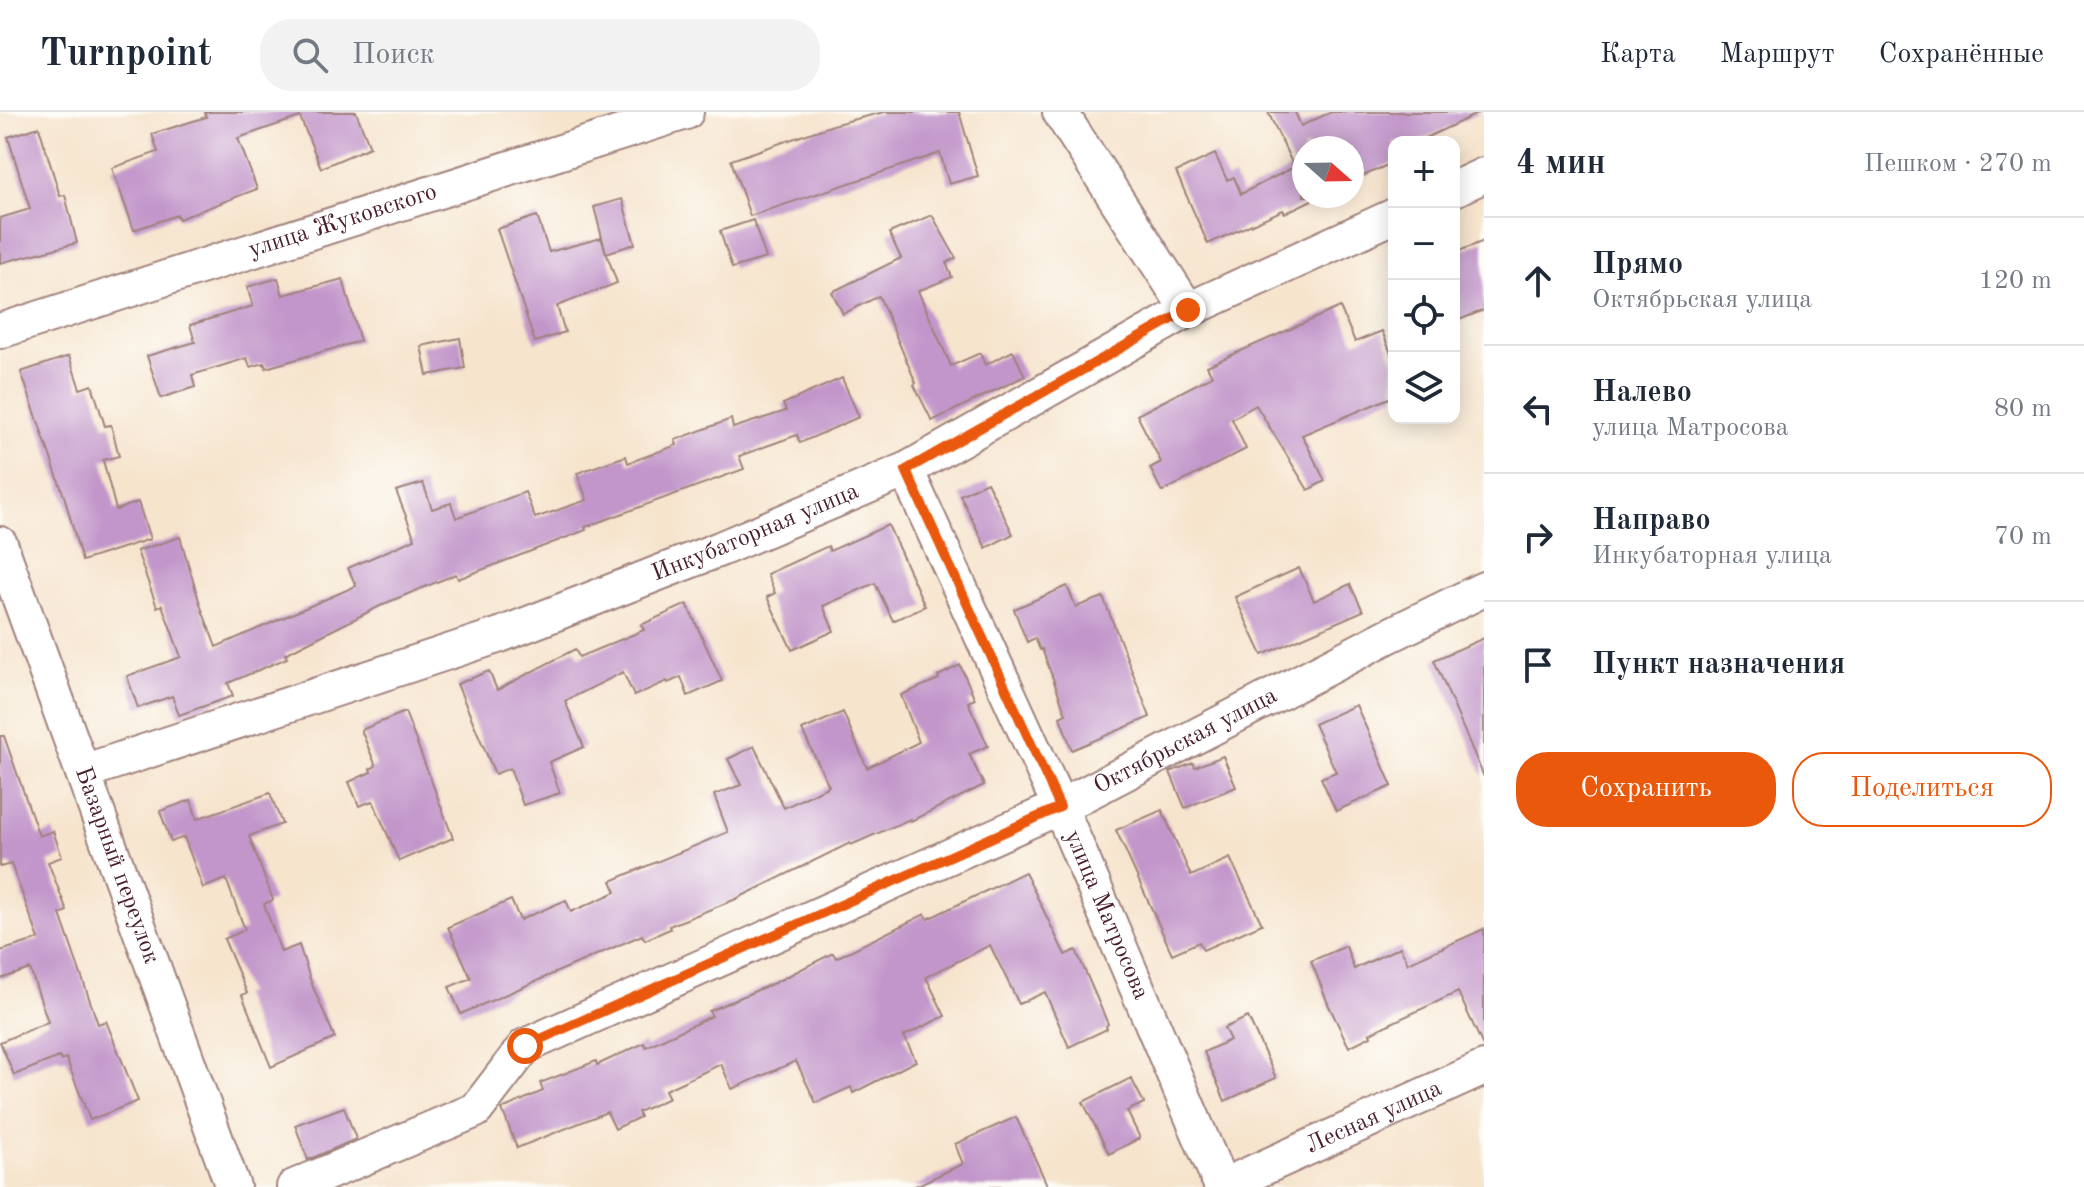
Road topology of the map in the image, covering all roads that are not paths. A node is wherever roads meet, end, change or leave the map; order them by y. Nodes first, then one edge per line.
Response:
1 (686, 112) edge
2 (1060, 112) edge
3 (1484, 175) edge
4 (1460, 186) edge
5 (1388, 219) edge
6 (1188, 310) junction
7 (0, 331) edge
8 (906, 470) junction
9 (0, 544) edge
10 (1484, 589) edge
11 (83, 772) junction
12 (1060, 807) junction
13 (1484, 1068) edge
14 (233, 1187) edge
15 (294, 1187) edge
16 (1222, 1187) edge

1 - 7 street, улица Жуковского
2 - 6 street
3 - 4 street
5 - 6 street, Инкубаторная улица
6 - 8 street, Инкубаторная улица
8 - 11 street, Инкубаторная улица
8 - 12 street, улица Матросова
9 - 11 street, Базарный переулок
10 - 12 street, Октябрьская улица
11 - 14 street, Базарный переулок
12 - 15 street, Октябрьская улица
12 - 16 street, улица Матросова
13 - 16 street, Лесная улица

